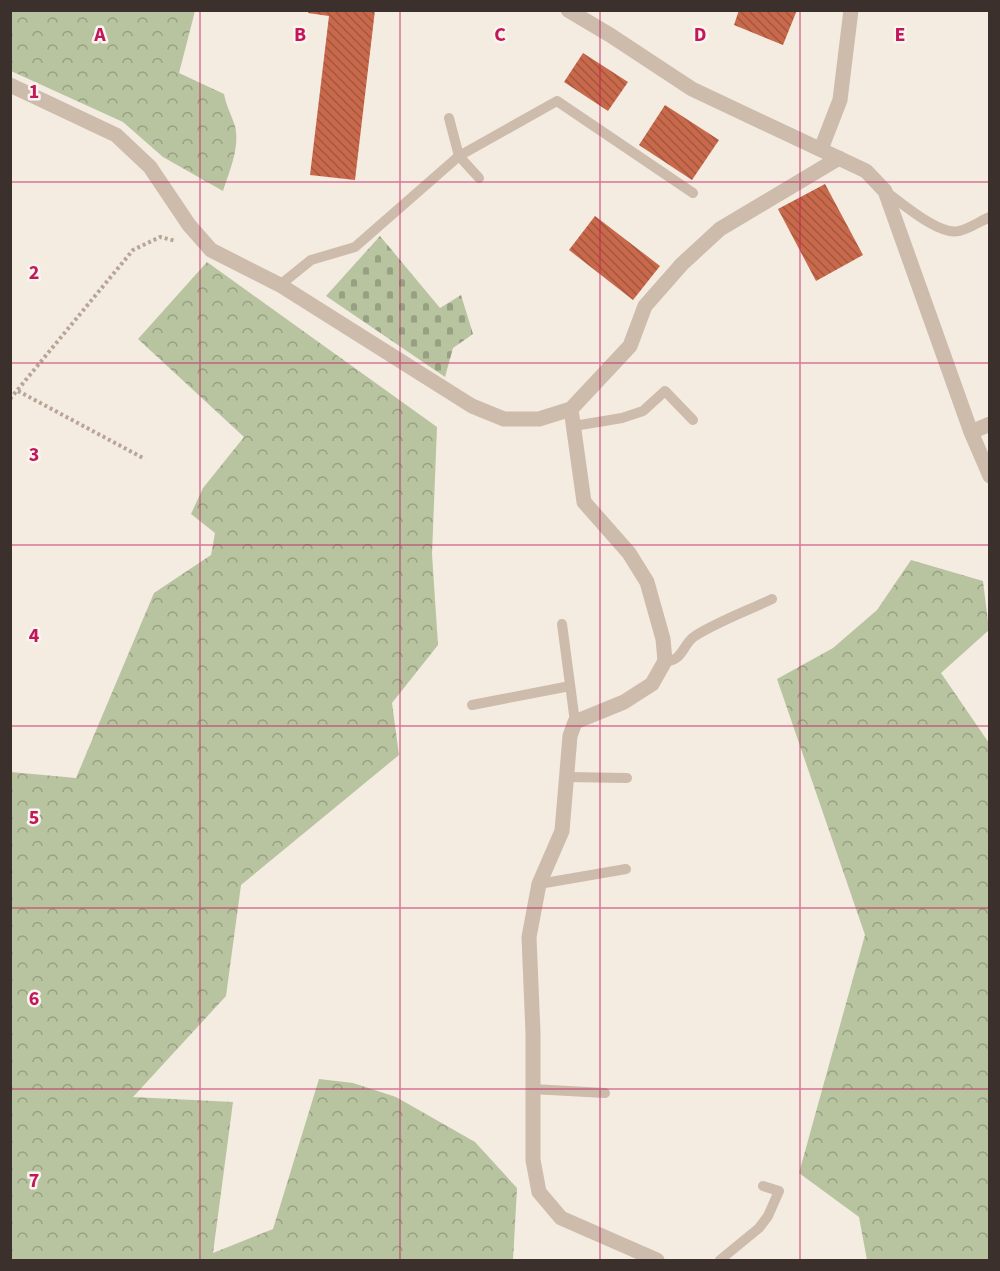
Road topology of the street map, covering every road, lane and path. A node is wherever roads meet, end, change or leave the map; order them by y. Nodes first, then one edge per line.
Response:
1 (568, 10) edge
2 (851, 10) edge
3 (10, 85) edge
4 (448, 118) dead end
5 (821, 149) junction
6 (459, 156) junction
7 (839, 158) junction
8 (479, 178) dead end
9 (885, 191) junction
10 (693, 193) dead end
11 (990, 216) edge
12 (211, 250) junction
13 (280, 285) junction
14 (18, 391) junction
15 (10, 399) edge
16 (571, 409) junction
17 (693, 420) dead end
18 (990, 424) edge
19 (574, 426) junction
20 (971, 432) junction
21 (145, 459) dead end
22 (990, 476) edge
23 (772, 599) dead end
24 (562, 624) dead end
25 (665, 661) junction
26 (570, 686) junction
27 (472, 705) dead end
28 (575, 722) junction
29 (567, 777) junction
30 (627, 778) dead end
31 (626, 868) dead end
32 (539, 884) junction
33 (532, 1089) junction
34 (605, 1093) dead end
35 (763, 1186) dead end
36 (657, 1260) edge
37 (720, 1260) edge

1 - 5 street
2 - 5 street
3 - 12 street
4 - 6 lane
5 - 7 street
6 - 8 lane
6 - 10 lane
6 - 13 lane
7 - 9 street
7 - 16 street
9 - 11 lane
9 - 20 street
12 - 13 street
12 - 14 path
13 - 16 street
14 - 15 path
14 - 21 path
16 - 19 street
17 - 19 lane
18 - 20 street
19 - 25 street
20 - 22 street
23 - 25 lane
24 - 26 lane
25 - 28 street
26 - 27 lane
26 - 28 lane
28 - 29 street
29 - 30 lane
29 - 32 street
31 - 32 lane
32 - 33 street
33 - 34 lane
33 - 36 street
35 - 37 lane

